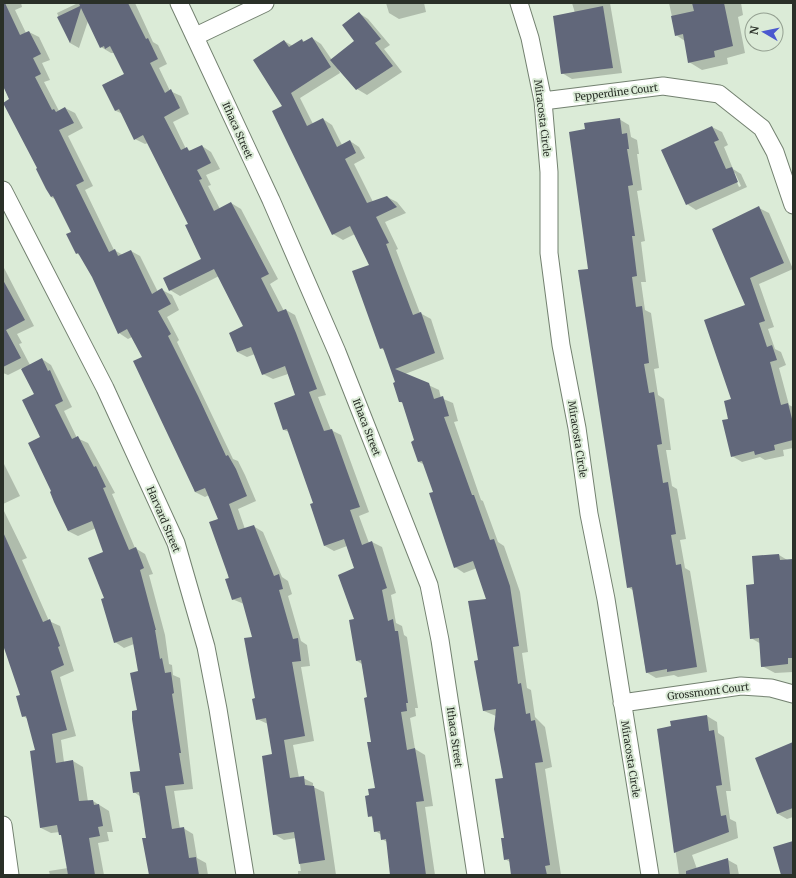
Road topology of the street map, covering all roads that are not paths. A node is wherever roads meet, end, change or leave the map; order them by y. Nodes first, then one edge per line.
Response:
1 (179, 3) edge
2 (265, 3) edge
3 (519, 3) edge
4 (196, 36) junction
5 (542, 101) junction
6 (5, 198) edge
7 (793, 205) edge
8 (793, 694) edge
9 (622, 702) junction
10 (3, 825) edge
11 (10, 875) edge
12 (245, 875) edge
13 (476, 875) edge
14 (650, 875) edge

1 - 4 street, Ithaca Street
2 - 4 street
3 - 5 street, Miracosta Circle
4 - 13 street, Ithaca Street
5 - 7 street, Pepperdine Court
5 - 9 street, Miracosta Circle
6 - 12 street, Harvard Street
8 - 9 street, Grossmont Court
9 - 14 street, Miracosta Circle
10 - 11 street

